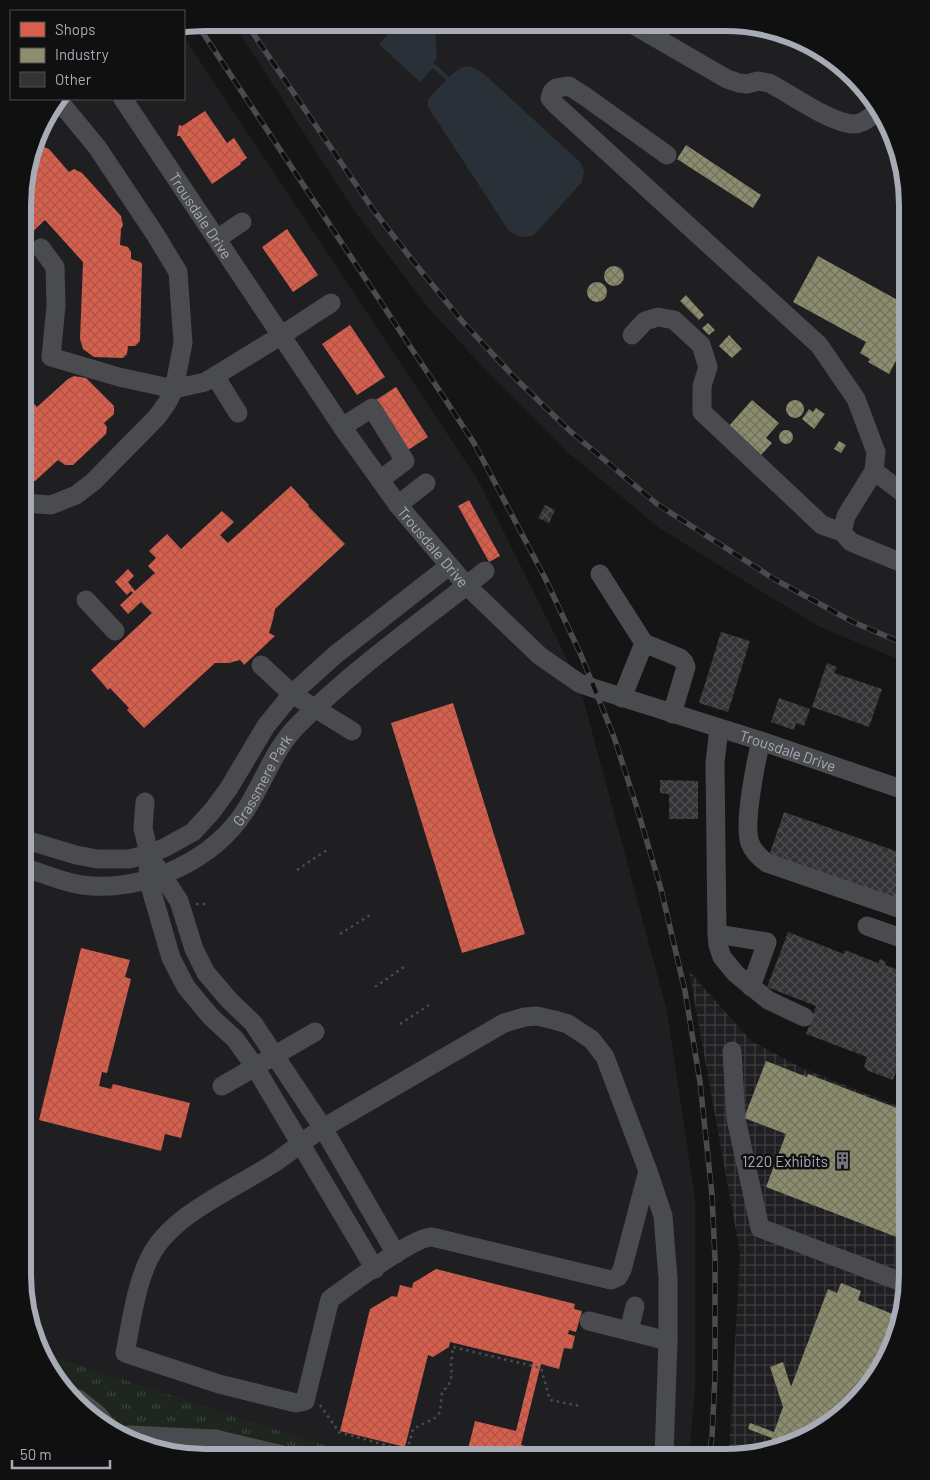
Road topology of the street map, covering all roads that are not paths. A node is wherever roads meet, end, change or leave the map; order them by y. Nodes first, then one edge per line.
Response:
1 (644, 31) edge
2 (127, 100) edge
3 (62, 105) edge
4 (874, 115) edge
5 (667, 156) dead end
6 (242, 222) dead end
7 (217, 239) junction
8 (41, 248) dead end
9 (331, 303) dead end
10 (282, 335) junction
11 (632, 335) dead end
12 (215, 376) junction
13 (174, 389) junction
14 (238, 413) dead end
15 (342, 427) junction
16 (874, 471) junction
17 (380, 480) junction
18 (426, 483) dead end
19 (899, 490) edge
20 (31, 504) edge
21 (398, 505) junction
22 (842, 532) junction
23 (899, 561) edge
24 (449, 566) junction
25 (485, 571) dead end
26 (600, 574) dead end
27 (466, 585) junction
28 (86, 600) dead end
29 (115, 631) dead end
30 (644, 643) junction
31 (260, 666) dead end
32 (292, 694) junction
33 (622, 698) junction
34 (315, 708) junction
35 (672, 714) junction
36 (719, 728) junction
37 (352, 730) dead end
38 (761, 741) junction
39 (898, 788) edge
40 (145, 802) dead end
41 (31, 842) edge
42 (149, 854) junction
43 (31, 869) edge
44 (155, 877) junction
45 (898, 908) edge
46 (867, 926) dead end
47 (717, 934) junction
48 (898, 937) edge
49 (751, 987) junction
50 (804, 1017) dead end
51 (315, 1032) dead end
52 (732, 1051) dead end
53 (275, 1055) junction
54 (255, 1067) junction
55 (222, 1086) dead end
56 (324, 1128) junction
57 (300, 1143) junction
58 (648, 1170) junction
59 (396, 1254) junction
60 (375, 1269) junction
61 (898, 1281) edge
62 (635, 1306) dead end
63 (589, 1321) dead end
64 (630, 1331) junction
65 (668, 1340) junction
66 (135, 1434) edge
67 (257, 1449) edge
68 (664, 1449) edge

1 - 4 street
2 - 7 street, Trousdale Drive
3 - 13 street
5 - 16 street
6 - 7 street
7 - 10 street, Trousdale Drive
8 - 13 street
9 - 10 street
10 - 12 street
10 - 15 street, Trousdale Drive
11 - 22 street
12 - 13 street
12 - 14 street
13 - 20 street
15 - 17 street, Trousdale Drive
15 - 17 street
16 - 19 street
16 - 22 street
17 - 21 street, Trousdale Drive
18 - 21 street
21 - 24 street, Trousdale Drive
22 - 23 street
24 - 27 street, Trousdale Drive
24 - 32 street, Grassmere Park
25 - 27 street, Grassmere Park
26 - 30 street
27 - 33 street, Trousdale Drive
27 - 34 street, Grassmere Park
28 - 29 street
30 - 33 street
30 - 35 street
31 - 32 street
32 - 34 street
32 - 42 street, Grassmere Park
33 - 35 street, Trousdale Drive
34 - 37 street
34 - 44 street, Grassmere Park
35 - 36 street, Trousdale Drive
36 - 38 street, Trousdale Drive
36 - 47 street
38 - 39 street, Trousdale Drive
38 - 45 street
40 - 42 street
41 - 42 street, Grassmere Park
42 - 44 street
43 - 44 street, Grassmere Park
44 - 53 street
44 - 54 street
46 - 48 street
47 - 49 street
47 - 49 street
49 - 50 street
51 - 53 street
52 - 61 street
53 - 54 street
53 - 56 street
54 - 55 street
54 - 57 street
56 - 57 street
56 - 58 street
56 - 59 street
57 - 60 street
57 - 60 street
58 - 59 street
58 - 65 street
59 - 60 street
62 - 64 street
63 - 64 street
64 - 65 street
65 - 68 street
66 - 67 street

